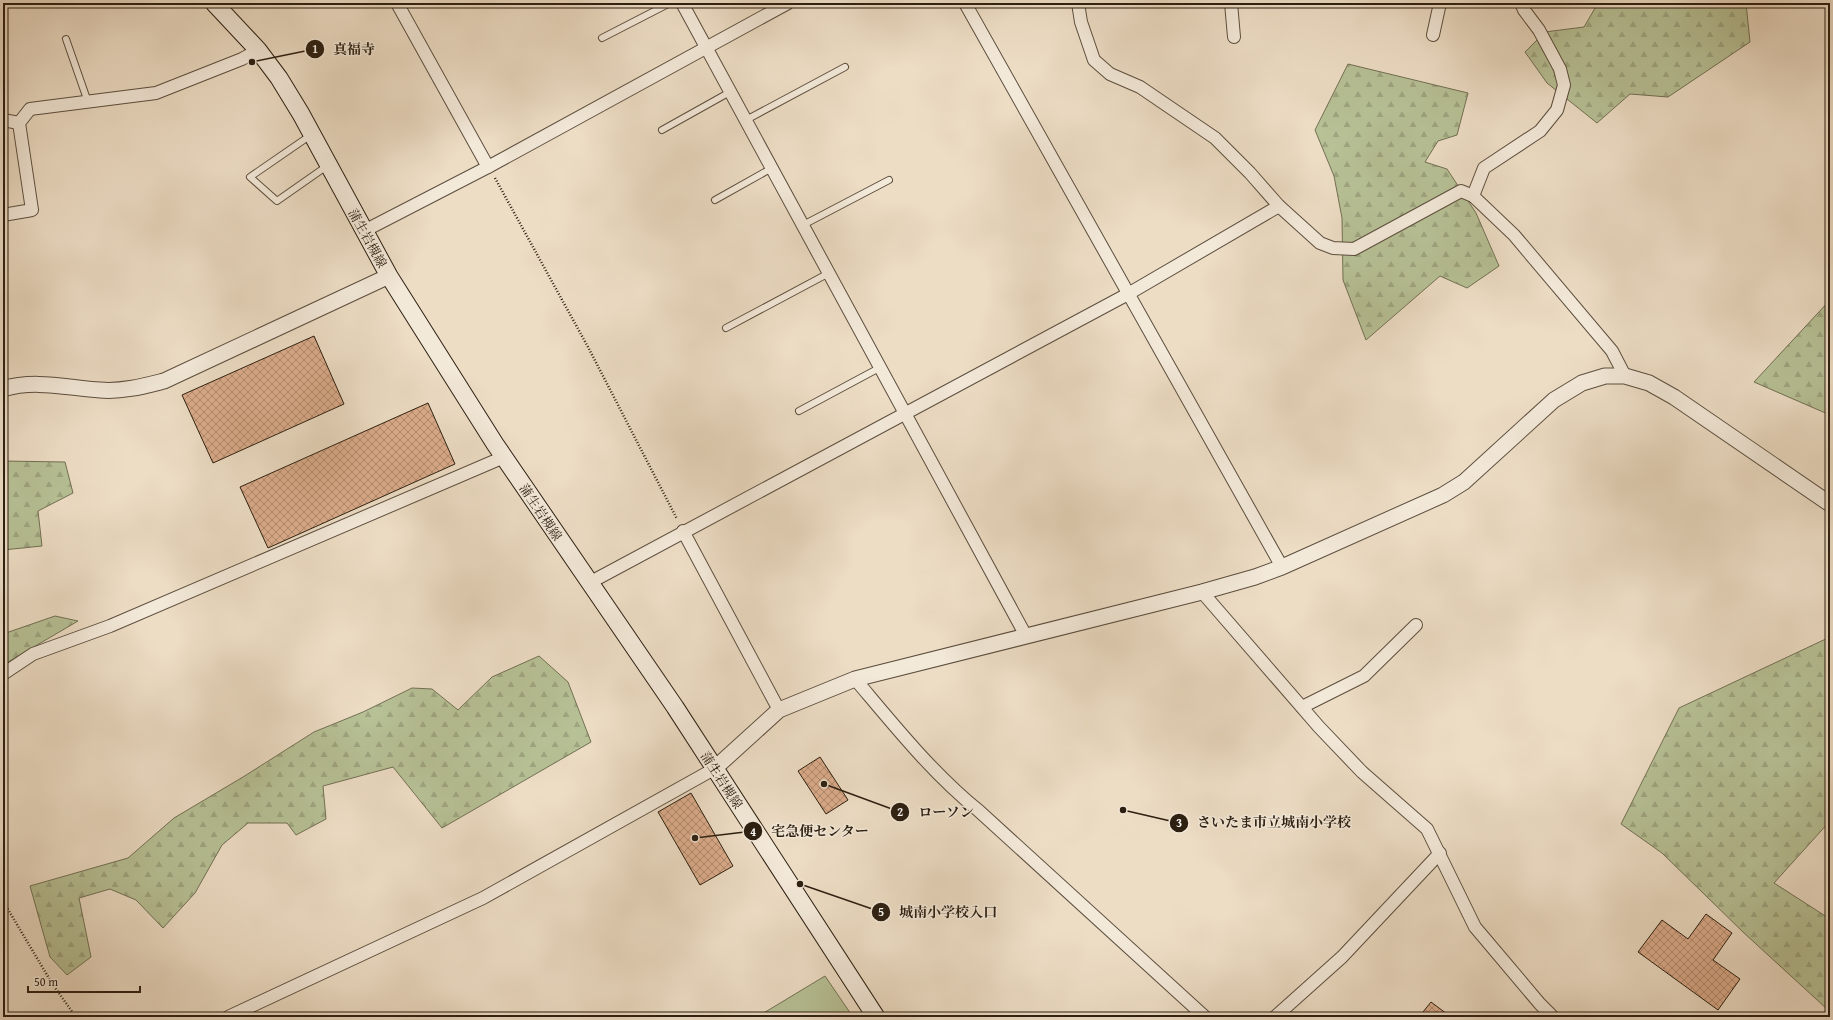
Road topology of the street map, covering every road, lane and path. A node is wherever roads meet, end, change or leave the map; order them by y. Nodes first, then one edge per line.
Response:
1 (214, 3) edge
2 (670, 3) edge
3 (682, 3) edge
4 (788, 3) edge
5 (965, 3) edge
6 (1078, 3) edge
7 (1231, 3) edge
8 (1440, 3) edge
9 (1521, 3) edge
10 (399, 4) edge
11 (1433, 35) dead end
12 (1234, 37) dead end
13 (602, 38) dead end
14 (66, 39) dead end
15 (706, 48) junction
16 (258, 50) junction
17 (845, 67) dead end
18 (730, 92) junction
19 (88, 102) junction
20 (3, 120) edge
21 (746, 120) junction
22 (19, 123) junction
23 (662, 130) dead end
24 (312, 134) junction
25 (328, 165) junction
26 (488, 167) junction
27 (772, 168) junction
28 (889, 180) dead end
29 (1473, 196) junction
30 (715, 200) dead end
31 (1279, 206) junction
32 (3, 215) edge
33 (803, 225) junction
34 (364, 231) junction
35 (829, 273) junction
36 (389, 276) junction
37 (1128, 294) junction
38 (726, 328) dead end
39 (881, 367) junction
40 (1626, 376) junction
41 (3, 389) edge
42 (799, 411) dead end
43 (905, 412) junction
44 (504, 457) junction
45 (1830, 504) edge
46 (683, 531) junction
47 (1282, 567) junction
48 (588, 583) junction
49 (1202, 592) junction
50 (1416, 625) dead end
51 (1026, 636) junction
52 (3, 674) edge
53 (855, 679) junction
54 (1302, 707) junction
55 (779, 710) junction
56 (714, 769) junction
57 (1440, 853) junction
58 (3, 901) edge
59 (76, 1017) edge
60 (228, 1017) edge
61 (876, 1017) edge
62 (1205, 1017) edge
63 (1275, 1017) edge
64 (1553, 1017) edge

1 - 16 main road, 蒲生岩槻線
2 - 13 lane
3 - 15 street
4 - 15 street
5 - 37 street
6 - 31 street
7 - 12 street
8 - 11 street
9 - 29 street
10 - 26 street
14 - 19 lane
15 - 18 street
15 - 26 street
16 - 19 street
16 - 24 main road, 蒲生岩槻線
17 - 21 lane
18 - 21 street
18 - 23 lane
19 - 22 street
20 - 22 street
21 - 27 street
22 - 32 street
24 - 25 main road, 蒲生岩槻線
24 - 25 lane
25 - 34 main road, 蒲生岩槻線
26 - 34 street
26 - 46 path
27 - 30 lane
27 - 33 street
28 - 33 lane
29 - 31 street
29 - 40 street
31 - 37 street
33 - 35 street
34 - 36 main road, 蒲生岩槻線
35 - 38 lane
35 - 39 street
36 - 41 street
36 - 44 main road, 蒲生岩槻線
37 - 43 street
37 - 47 street
39 - 42 lane
39 - 43 street
40 - 45 street
40 - 47 street
43 - 46 street
43 - 51 street
44 - 48 main road, 蒲生岩槻線
44 - 52 street
46 - 48 street
46 - 55 street
47 - 49 street
48 - 56 main road, 蒲生岩槻線
49 - 51 street
49 - 54 street
50 - 54 street
51 - 53 street
53 - 55 street
53 - 62 street
54 - 57 street
55 - 56 street
56 - 60 street
56 - 61 main road, 蒲生岩槻線
57 - 63 street
57 - 64 street
58 - 59 path

